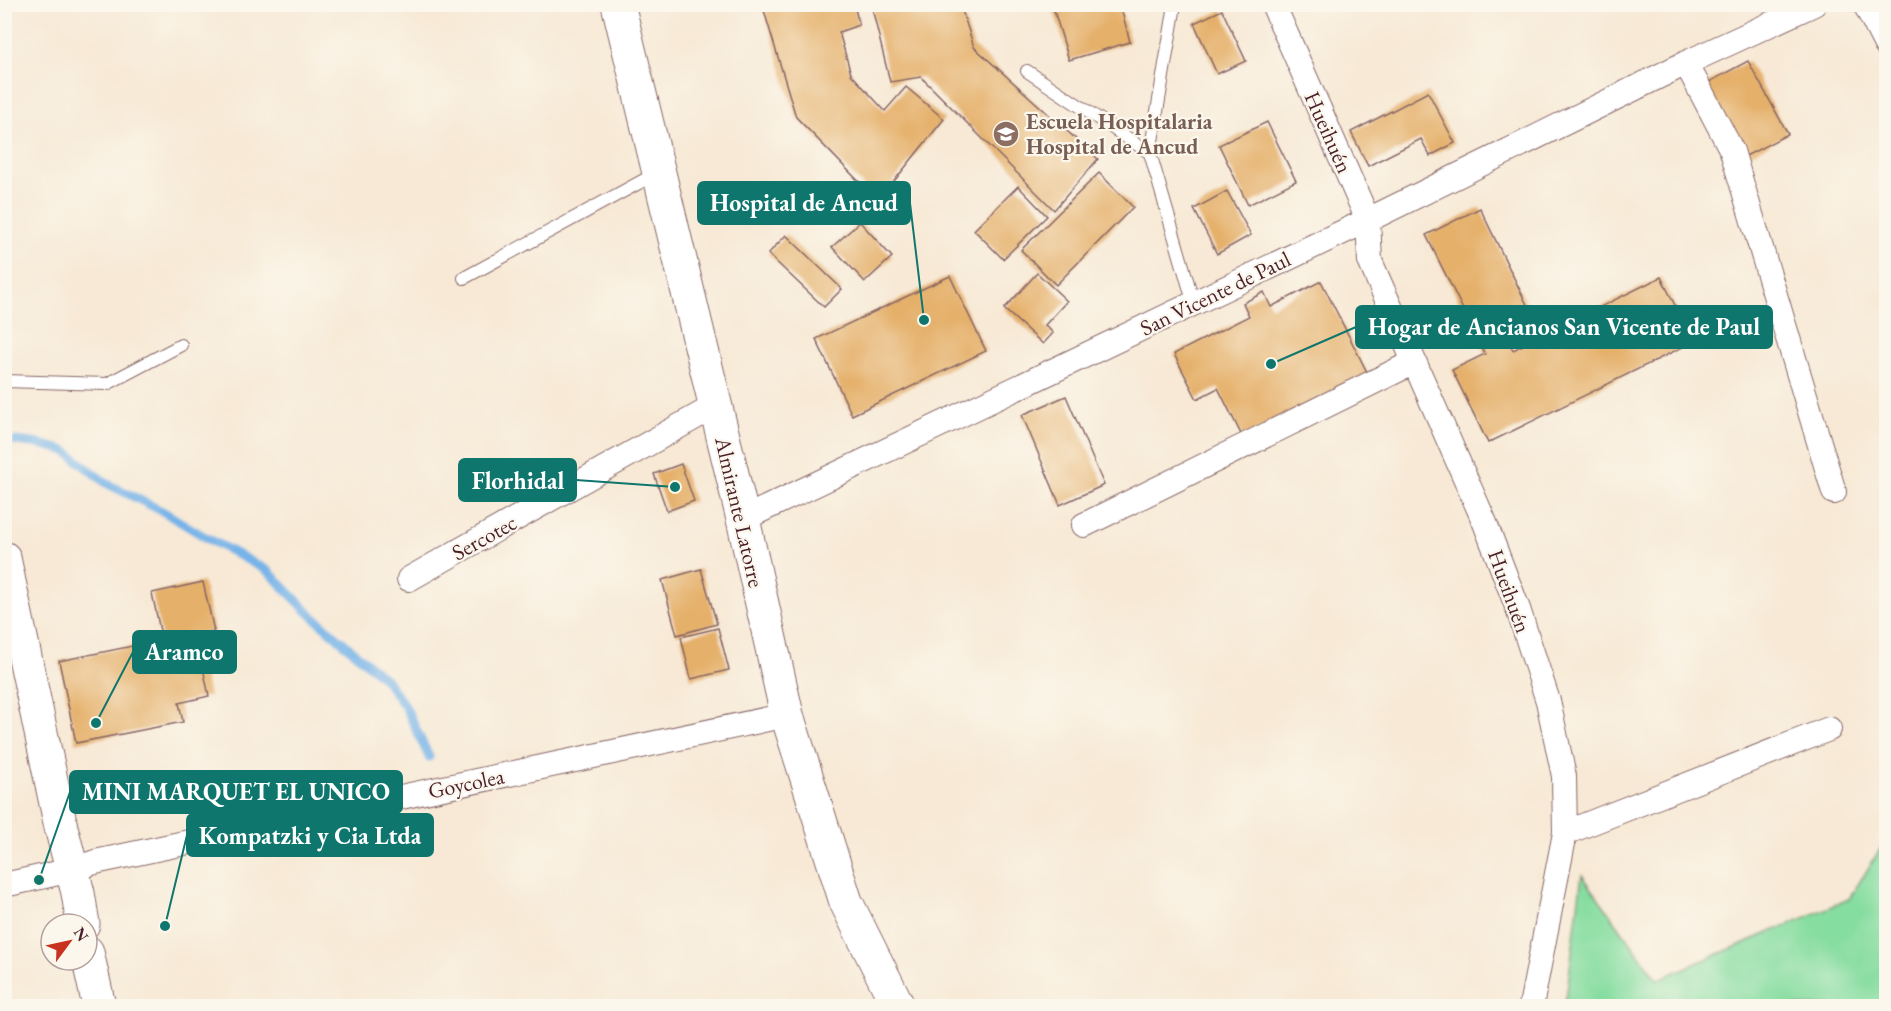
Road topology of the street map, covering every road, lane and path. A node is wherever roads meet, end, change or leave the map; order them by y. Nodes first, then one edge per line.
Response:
1 (618, 4) edge
2 (1171, 4) edge
3 (1273, 4) edge
4 (1814, 4) edge
5 (1865, 4) edge
6 (1887, 45) edge
7 (1686, 63) junction
8 (1027, 71) dead end
9 (1150, 153) junction
10 (658, 172) junction
11 (1368, 220) junction
12 (464, 278) dead end
13 (1194, 304) junction
14 (181, 345) dead end
15 (1414, 362) junction
16 (4, 381) edge
17 (715, 406) junction
18 (1834, 492) dead end
19 (743, 519) junction
20 (1084, 525) dead end
21 (4, 558) edge
22 (409, 579) dead end
23 (787, 715) junction
24 (1828, 729) dead end
25 (1565, 832) junction
26 (72, 870) junction
27 (4, 885) edge
28 (81, 912) edge
29 (91, 972) edge
30 (99, 1006) edge
31 (898, 1006) edge
32 (1531, 1006) edge

1 - 10 main road, Almirante Latorre
2 - 9 lane
3 - 11 street, Hueihuén
4 - 7 street, San Vicente de Paul
5 - 6 street
7 - 11 street, San Vicente de Paul
7 - 18 street
8 - 9 lane
9 - 13 lane
10 - 12 lane
10 - 17 main road, Almirante Latorre
11 - 13 street, San Vicente de Paul
11 - 15 street, Hueihuén
13 - 19 street, San Vicente de Paul
14 - 16 lane
15 - 20 street
15 - 25 street, Hueihuén
17 - 19 main road, Almirante Latorre
17 - 22 street, Sercotec
19 - 23 main road, Almirante Latorre
21 - 26 main road
23 - 26 street, Goycolea
23 - 31 main road, Almirante Latorre
24 - 25 street
25 - 32 street, Hueihuén
26 - 27 street, Goycolea
26 - 28 main road
29 - 30 main road

